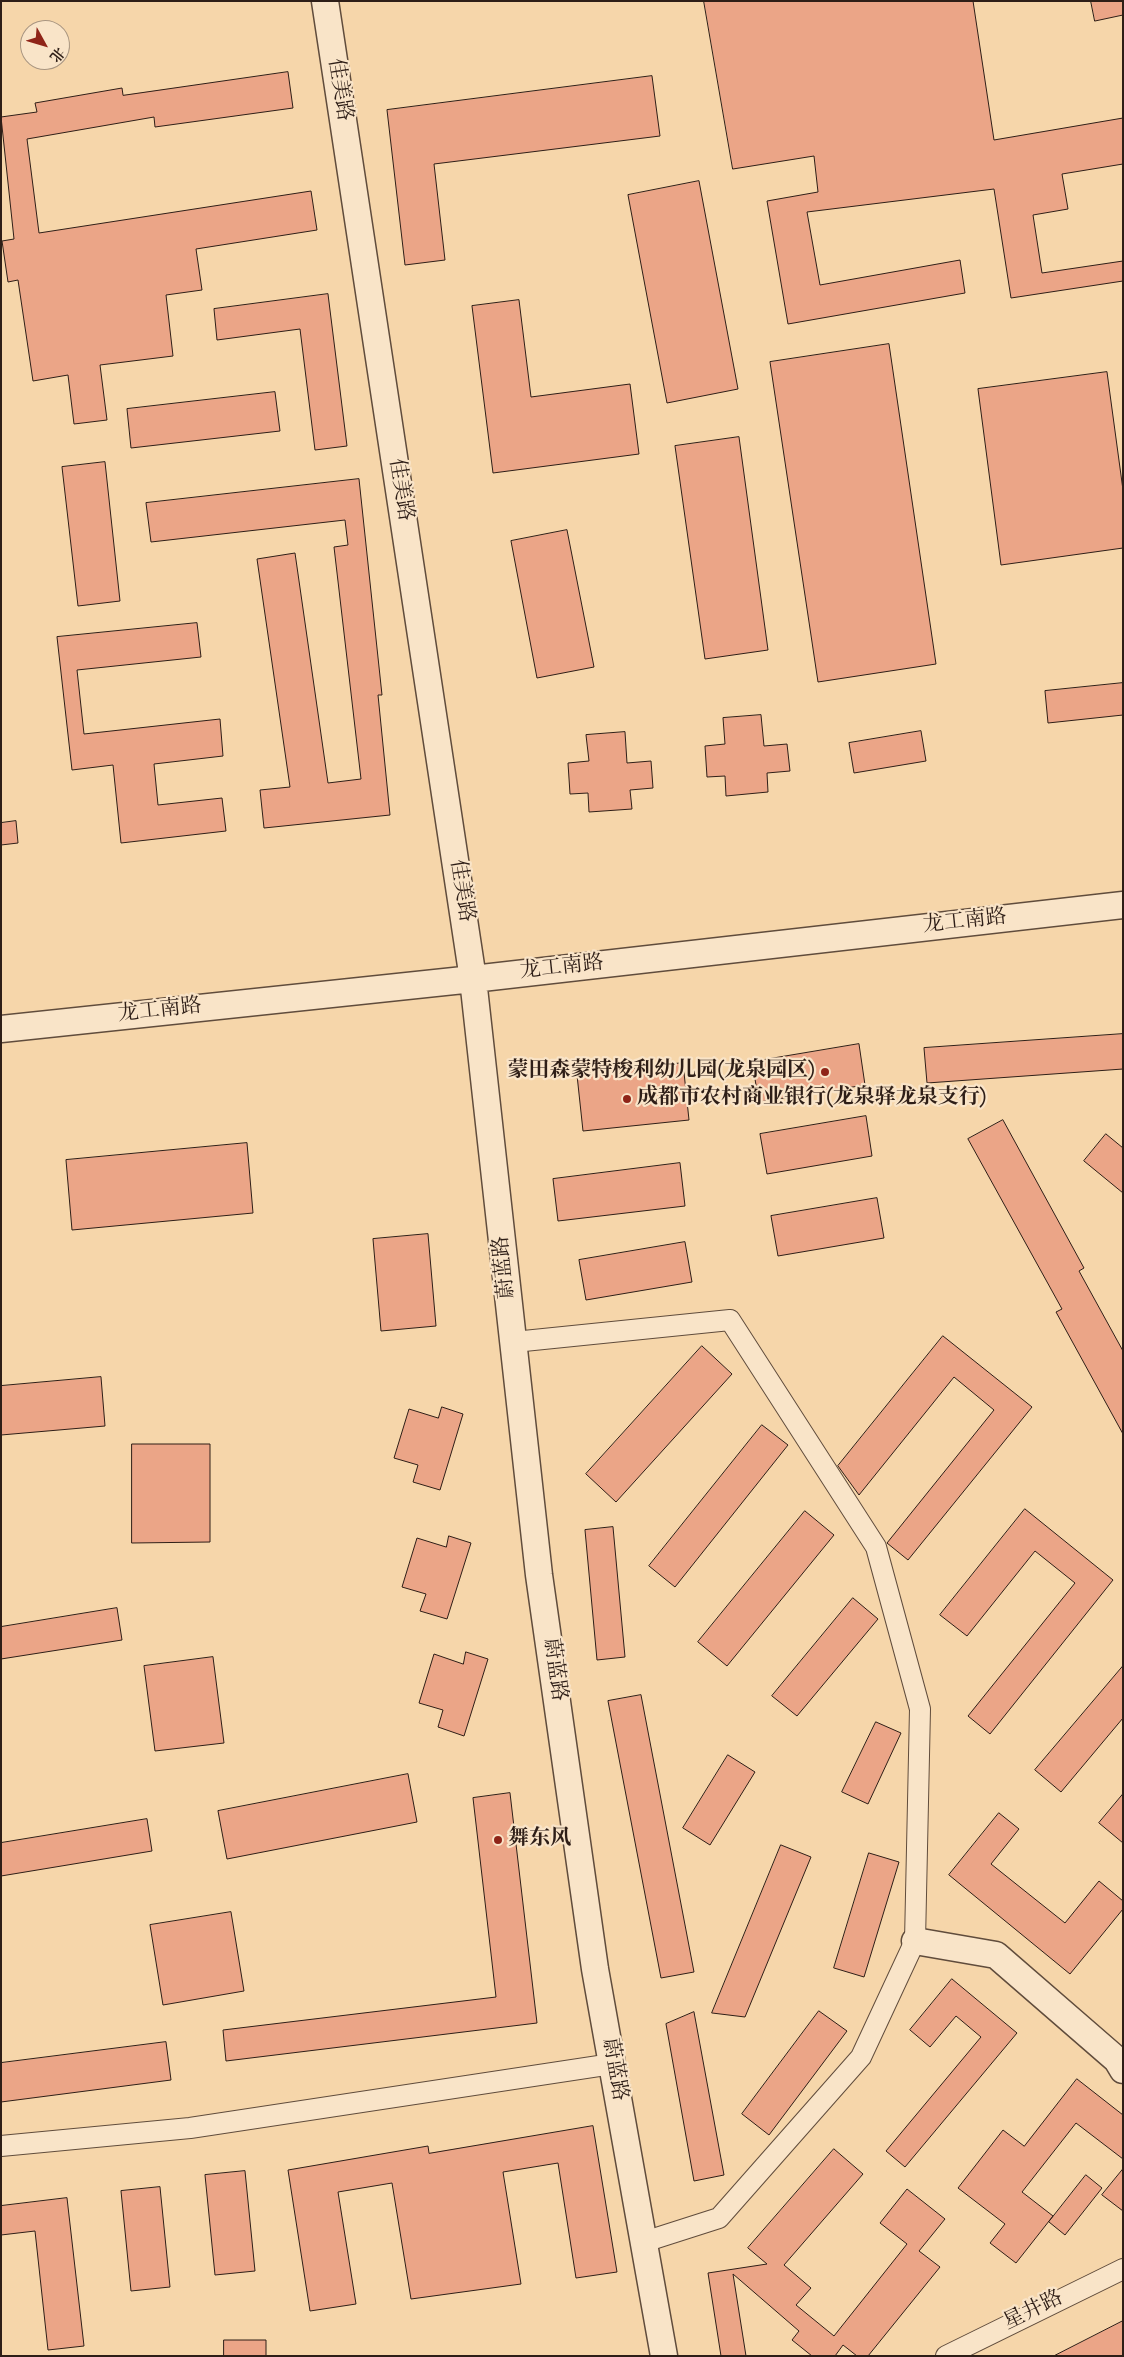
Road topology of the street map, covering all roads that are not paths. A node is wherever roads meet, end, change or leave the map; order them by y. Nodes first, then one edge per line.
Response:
1 (325, 1) edge
2 (1123, 906) edge
3 (473, 979) junction
4 (1, 1029) edge
5 (514, 1342) junction
6 (915, 1941) junction
7 (612, 2064) junction
8 (1123, 2070) edge
9 (1, 2146) edge
10 (644, 2242) junction
11 (1123, 2269) edge
12 (664, 2356) edge
13 (946, 2356) edge

1 - 3 street, 佳美路
2 - 3 street, 龙工南路
3 - 4 street, 龙工南路
3 - 5 street, 蔚蓝路
5 - 6 street
5 - 7 street, 蔚蓝路
6 - 8 street
6 - 10 street
7 - 9 street
7 - 10 street, 蔚蓝路
10 - 12 street, 蔚蓝路
11 - 13 street, 星井路

